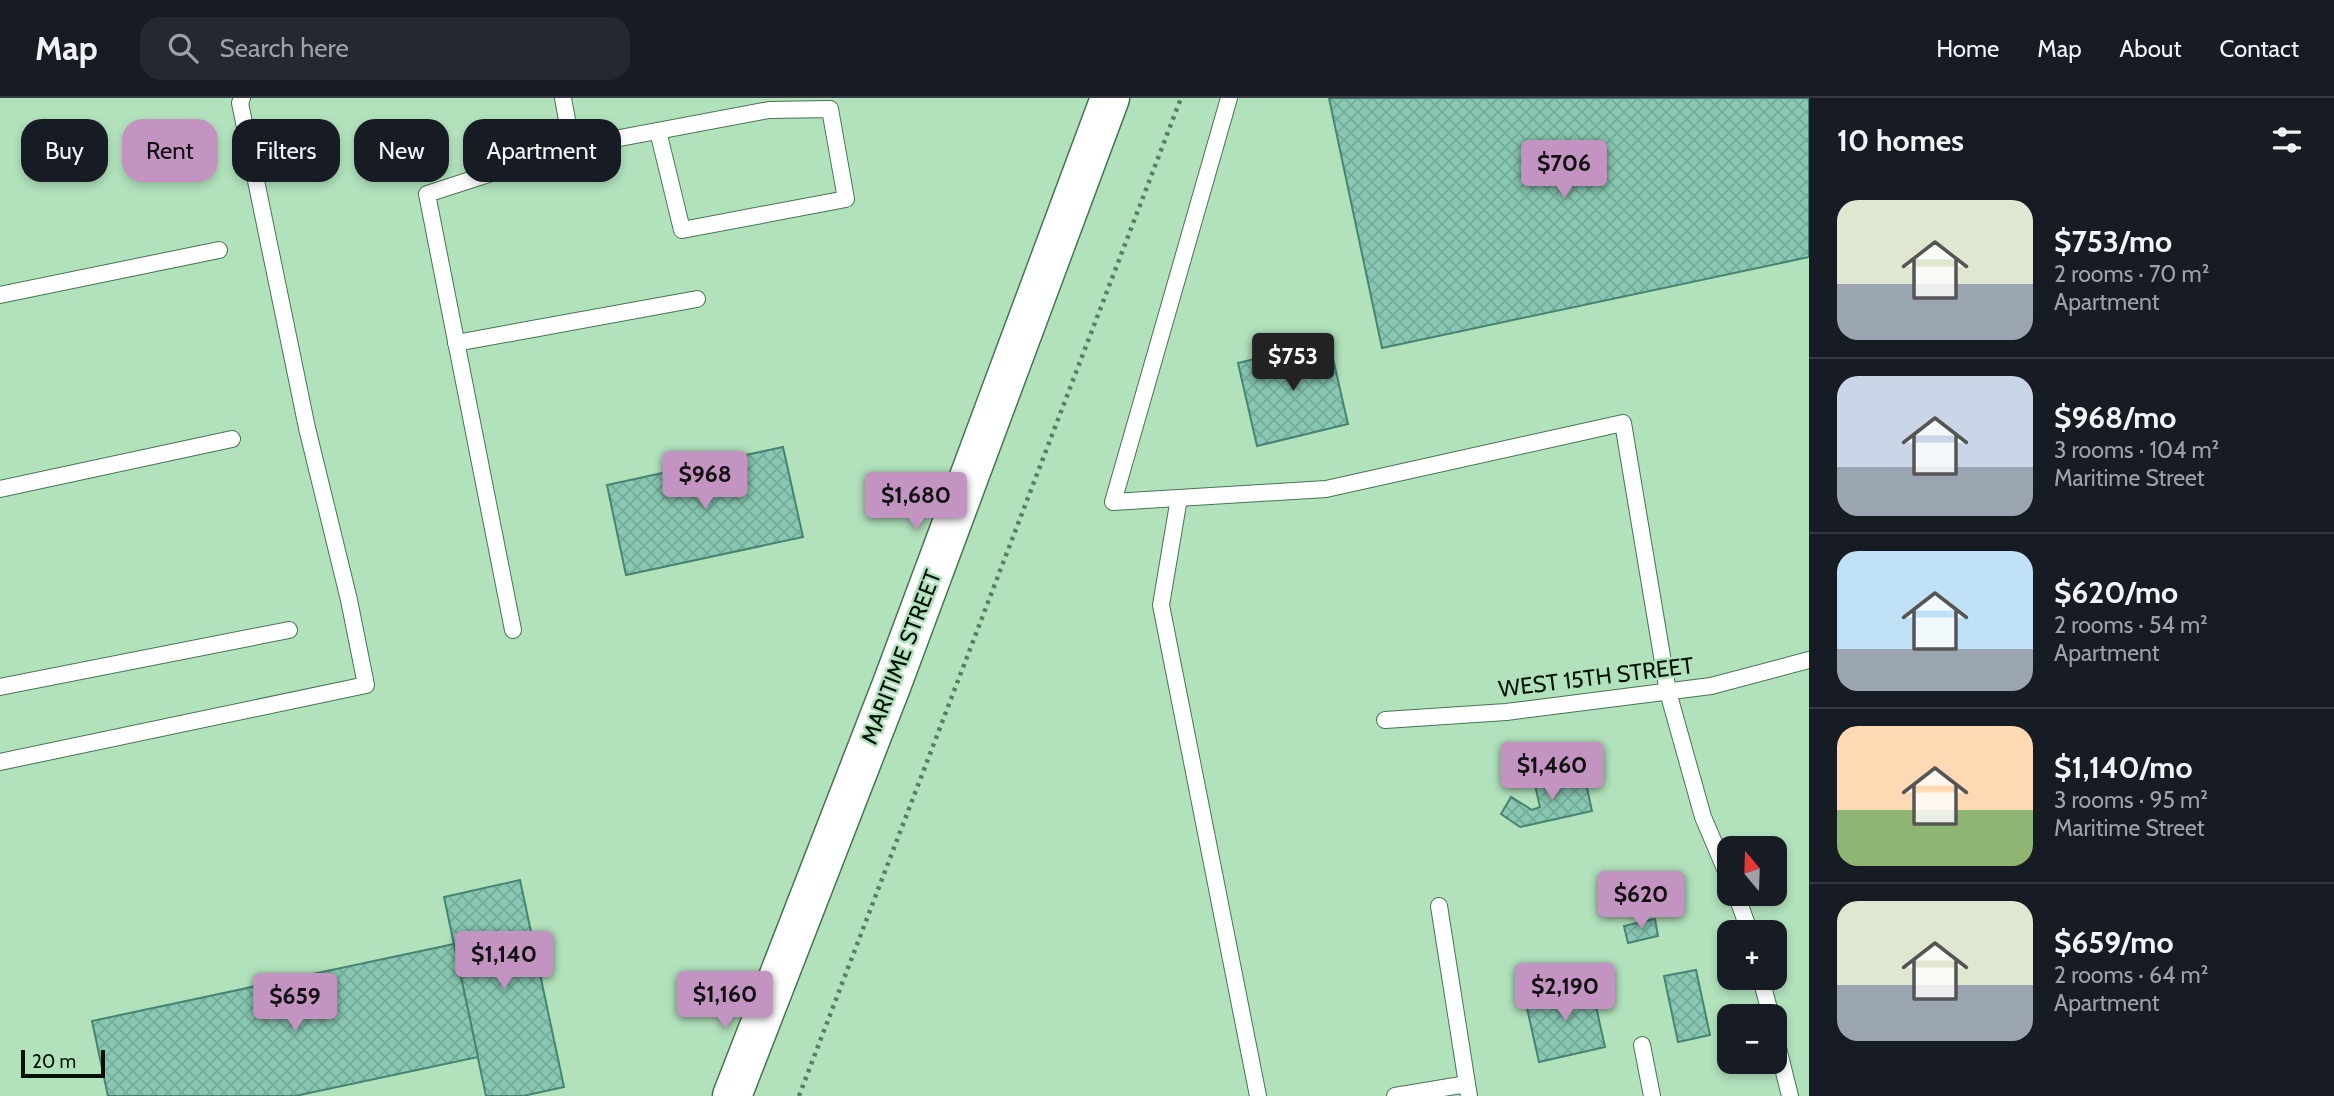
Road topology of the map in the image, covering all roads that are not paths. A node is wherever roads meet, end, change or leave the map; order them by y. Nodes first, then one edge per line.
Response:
1 (242, 98) edge
2 (563, 98) edge
3 (1110, 98) edge
4 (1229, 98) edge
5 (567, 119) edge
6 (658, 131) junction
7 (621, 138) edge
8 (465, 182) edge
9 (219, 250) dead end
10 (0, 295) edge
11 (697, 299) dead end
12 (456, 343) junction
13 (232, 439) dead end
14 (0, 489) edge
15 (1179, 498) junction
16 (289, 630) dead end
17 (513, 630) dead end
18 (1809, 660) edge
19 (0, 687) edge
20 (1668, 692) junction
21 (1385, 719) dead end
22 (0, 762) edge
23 (1717, 850) edge
24 (1439, 906) dead end
25 (1642, 1045) dead end
26 (1784, 1074) edge
27 (1468, 1090) edge
28 (732, 1096) edge
29 (1258, 1096) edge
30 (1395, 1096) edge
31 (1652, 1096) edge
32 (1790, 1096) edge

1 - 22 lane
2 - 5 lane
3 - 28 main road, MARITIME STREET
4 - 15 lane
6 - 6 lane
6 - 7 lane
8 - 12 lane
9 - 10 lane
11 - 12 lane
12 - 17 lane
13 - 14 lane
15 - 20 lane
15 - 29 lane
16 - 19 lane
18 - 20 lane, WEST 15TH STREET
20 - 21 lane, WEST 15TH STREET
20 - 23 lane
24 - 27 lane
25 - 31 lane
26 - 32 lane
27 - 30 lane

